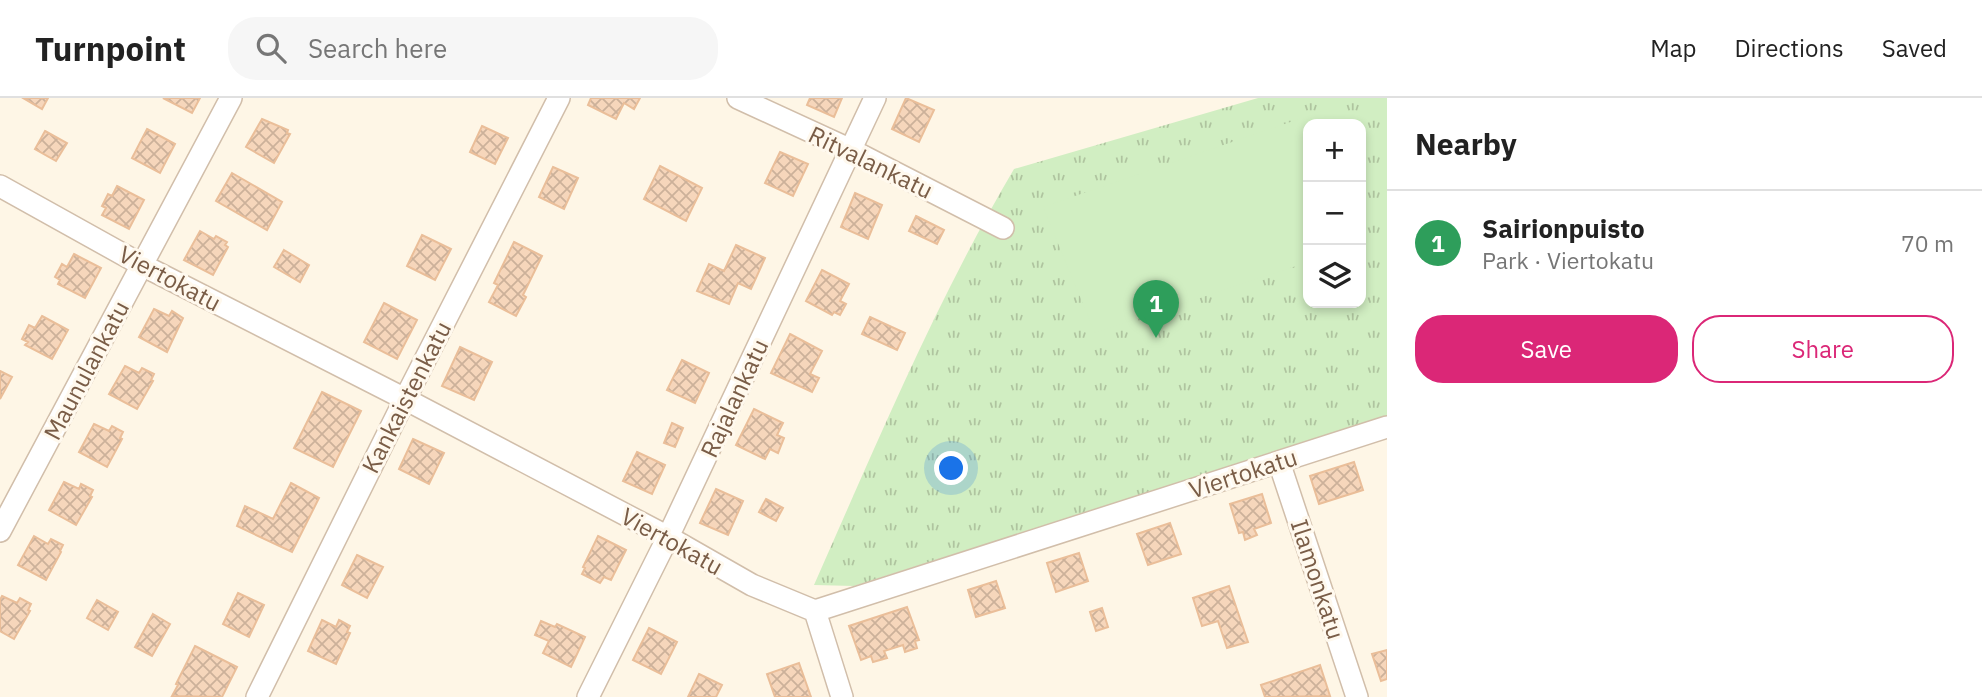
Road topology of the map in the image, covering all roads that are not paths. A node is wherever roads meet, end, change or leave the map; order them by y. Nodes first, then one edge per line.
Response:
1 (232, 98) edge
2 (559, 98) edge
3 (738, 98) edge
4 (875, 98) edge
5 (851, 150) junction
6 (0, 186) edge
7 (1003, 228) dead end
8 (142, 265) junction
9 (405, 399) junction
10 (1387, 427) edge
11 (1279, 461) junction
12 (0, 531) edge
13 (668, 537) junction
14 (815, 611) junction
15 (257, 697) edge
16 (588, 697) edge
17 (842, 697) edge
18 (1357, 697) edge

1 - 8 street, Maunulankatu
2 - 9 street, Kankaistenkatu
3 - 5 street, Ritvalankatu
4 - 5 street, Rajalankatu
5 - 7 street, Ritvalankatu
5 - 13 street, Rajalankatu
6 - 8 street, Viertokatu
8 - 9 street, Viertokatu
8 - 12 street, Maunulankatu
9 - 13 street, Viertokatu
9 - 15 street, Kankaistenkatu
10 - 11 street, Viertokatu
11 - 14 street, Viertokatu
11 - 18 street, Ilamonkatu
13 - 14 street, Viertokatu
13 - 16 street, Rajalankatu
14 - 17 street

